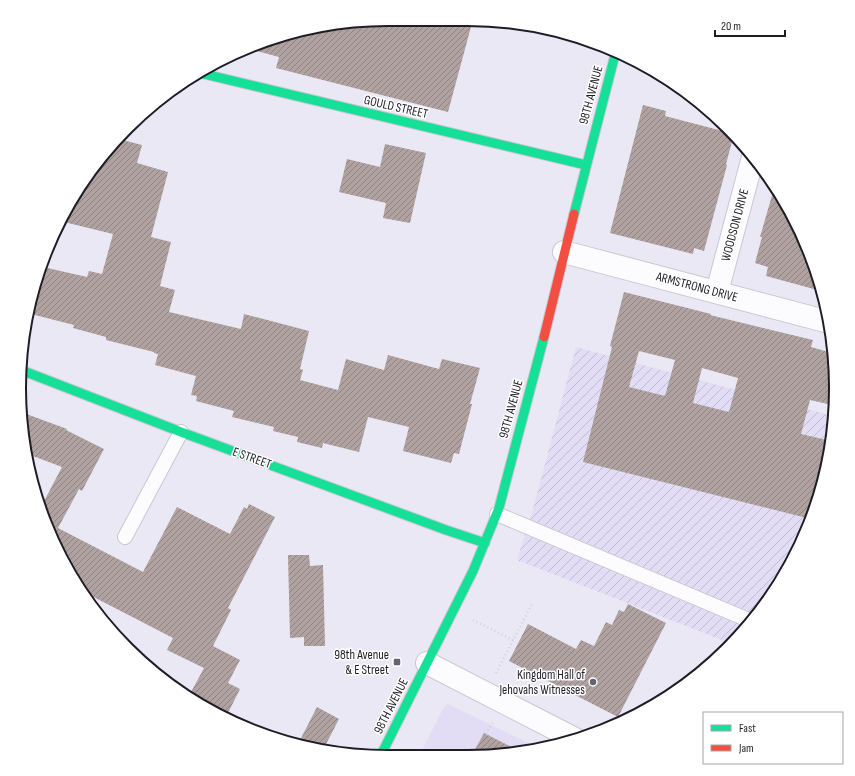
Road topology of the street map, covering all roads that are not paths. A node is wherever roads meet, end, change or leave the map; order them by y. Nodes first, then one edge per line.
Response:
1 (614, 58) edge
2 (206, 74) edge
3 (586, 165) junction
4 (751, 165) edge
5 (564, 252) junction
6 (717, 292) junction
7 (823, 320) edge
8 (27, 372) edge
9 (181, 432) junction
10 (497, 514) junction
11 (125, 537) dead end
12 (485, 543) junction
13 (746, 619) edge
14 (427, 663) junction
15 (568, 736) edge
16 (384, 750) edge

1 - 3 street, 98TH AVENUE
2 - 3 street, GOULD STREET
3 - 5 street, 98TH AVENUE
4 - 6 street, WOODSON DRIVE
5 - 6 street, ARMSTRONG DRIVE
5 - 10 street, 98TH AVENUE
6 - 7 street, ARMSTRONG DRIVE
8 - 9 street, E STREET
9 - 11 lane
9 - 12 street, E STREET
10 - 12 street, 98TH AVENUE
10 - 13 lane
12 - 14 street, 98TH AVENUE
14 - 15 street
14 - 16 street, 98TH AVENUE

